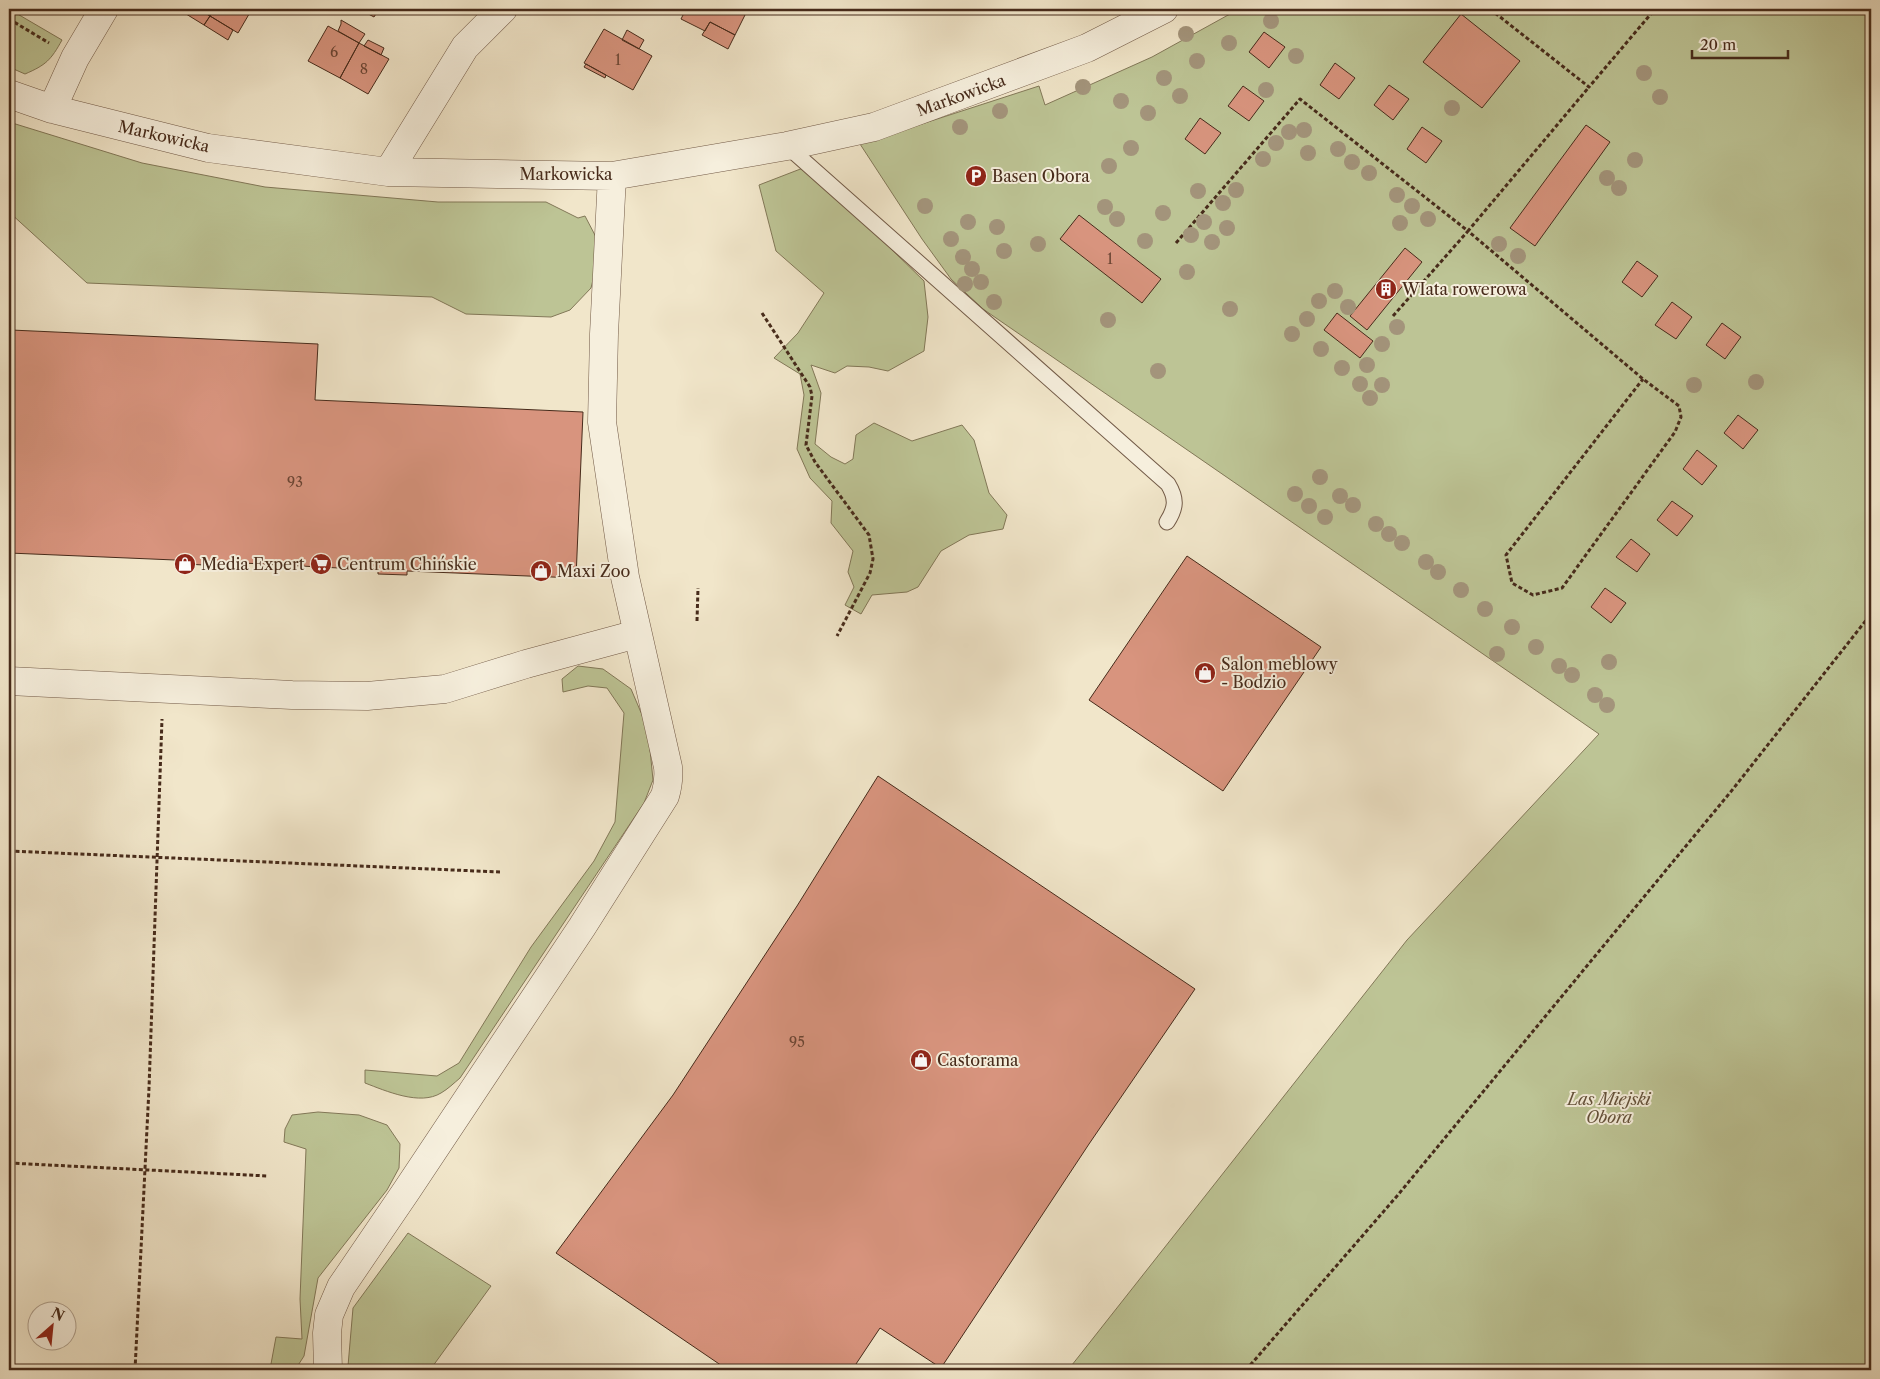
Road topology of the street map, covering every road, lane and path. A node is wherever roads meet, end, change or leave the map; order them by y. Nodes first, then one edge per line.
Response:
1 (104, 9) edge
2 (503, 9) edge
3 (1164, 9) edge
4 (1490, 9) edge
5 (1655, 9) edge
6 (9, 19) edge
7 (75, 58) junction
8 (1589, 87) junction
9 (9, 94) edge
10 (52, 109) junction
11 (787, 146) junction
12 (388, 172) junction
13 (612, 176) junction
14 (1468, 231) junction
15 (1176, 243) dead end
16 (762, 313) dead end
17 (1393, 316) dead end
18 (1643, 378) junction
19 (1167, 522) dead end
20 (698, 588) dead end
21 (1871, 614) edge
22 (697, 621) dead end
23 (637, 634) junction
24 (836, 636) dead end
25 (9, 681) edge
26 (163, 688) junction
27 (9, 851) edge
28 (157, 857) junction
29 (500, 872) dead end
30 (9, 1163) edge
31 (145, 1170) junction
32 (268, 1176) dead end
33 (135, 1370) edge
34 (328, 1370) edge
35 (1246, 1370) edge

1 - 7 street
2 - 12 street
3 - 11 street, Markowicka
4 - 8 path
5 - 8 path
6 - 7 path
7 - 10 street
8 - 14 path
9 - 10 street, Markowicka
10 - 12 street, Markowicka
11 - 13 street, Markowicka
11 - 19 lane
12 - 13 street, Markowicka
13 - 23 street
14 - 15 path
14 - 17 path
14 - 18 path
16 - 24 path
18 - 18 path
20 - 22 path
21 - 35 path
23 - 26 street
23 - 34 street
25 - 26 street
26 - 28 path
27 - 28 path
28 - 29 path
28 - 31 path
30 - 31 path
31 - 32 path
31 - 33 path

